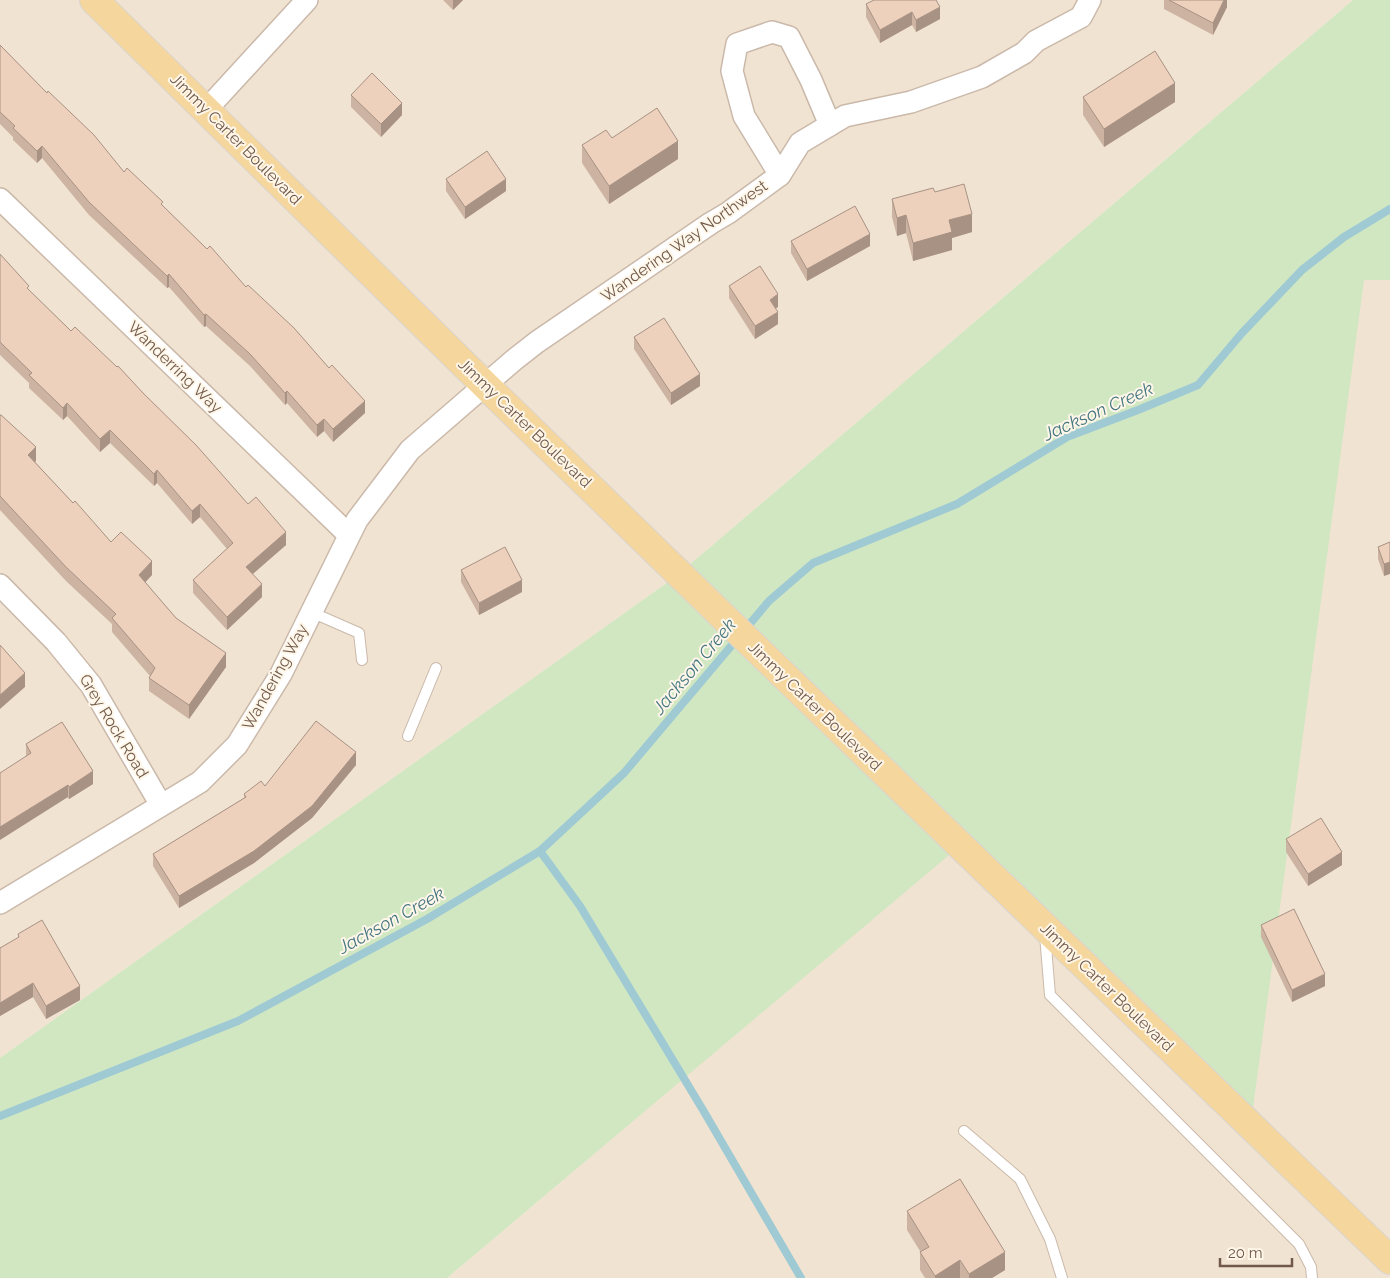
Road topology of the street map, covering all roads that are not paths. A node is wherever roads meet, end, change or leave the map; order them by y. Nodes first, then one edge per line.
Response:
1 (94, 0) edge
2 (307, 0) edge
3 (1090, 0) edge
4 (206, 110) junction
5 (830, 125) junction
6 (780, 175) junction
7 (0, 199) edge
8 (486, 386) junction
9 (349, 535) junction
10 (0, 585) edge
11 (311, 612) junction
12 (362, 660) dead end
13 (436, 668) dead end
14 (408, 736) dead end
15 (161, 805) junction
16 (0, 903) edge
17 (1044, 927) junction
18 (964, 1132) dead end
19 (1390, 1260) edge
20 (1062, 1278) edge
21 (1312, 1278) edge

1 - 4 main road, Jimmy Carter Boulevard
2 - 4 street
3 - 5 street, Wandering Way Northwest
4 - 8 main road, Jimmy Carter Boulevard
5 - 6 street, Wandering Way Northwest
5 - 6 street
6 - 8 street, Wandering Way Northwest
7 - 9 street, Wanderring Way
8 - 9 street, Wandering Way
8 - 17 main road, Jimmy Carter Boulevard
9 - 11 street, Wandering Way
10 - 15 street, Grey Rock Road
11 - 12 lane
11 - 15 street, Wandering Way
13 - 14 lane
15 - 16 street, Wandering Way
17 - 19 main road, Jimmy Carter Boulevard
17 - 21 lane
18 - 20 lane

